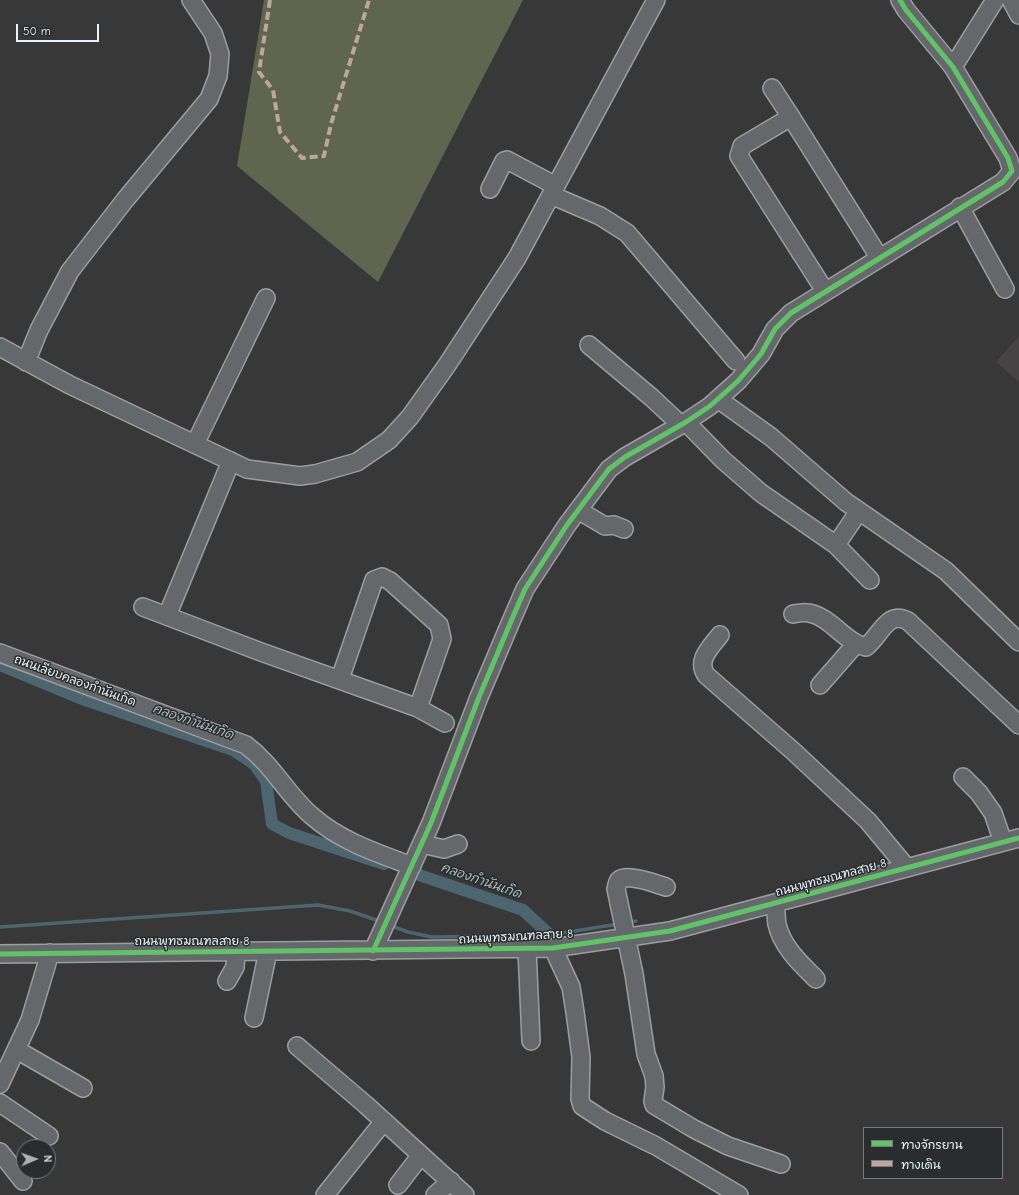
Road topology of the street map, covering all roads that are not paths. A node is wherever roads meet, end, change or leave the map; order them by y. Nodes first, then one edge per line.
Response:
1 (191, 0) edge
2 (656, 0) edge
3 (900, 0) edge
4 (995, 0) edge
5 (1011, 0) edge
6 (1019, 15) edge
7 (953, 67) junction
8 (772, 88) dead end
9 (791, 117) junction
10 (490, 189) dead end
11 (553, 191) junction
12 (960, 207) junction
13 (879, 258) junction
14 (1005, 289) dead end
15 (825, 291) junction
16 (266, 298) dead end
17 (589, 346) dead end
18 (0, 347) edge
19 (736, 361) dead end
20 (26, 362) junction
21 (718, 399) junction
22 (684, 423) junction
23 (195, 444) junction
24 (231, 461) junction
25 (578, 510) junction
26 (859, 511) junction
27 (624, 529) dead end
28 (836, 545) junction
29 (870, 580) dead end
30 (143, 607) dead end
31 (793, 614) dead end
32 (167, 616) junction
33 (720, 635) dead end
34 (1019, 642) edge
35 (855, 645) junction
36 (0, 653) edge
37 (340, 679) junction
38 (820, 685) dead end
39 (418, 708) junction
40 (445, 723) dead end
41 (1019, 725) edge
42 (963, 777) dead end
43 (1011, 840) edge
44 (422, 844) junction
45 (458, 844) dead end
46 (412, 866) junction
47 (906, 868) junction
48 (666, 887) dead end
49 (775, 903) junction
50 (626, 938) junction
51 (553, 948) junction
52 (527, 949) junction
53 (373, 951) junction
54 (236, 952) junction
55 (268, 952) junction
56 (50, 953) junction
57 (0, 954) edge
58 (816, 979) dead end
59 (227, 981) dead end
60 (254, 1018) dead end
61 (531, 1041) dead end
62 (297, 1046) dead end
63 (17, 1050) junction
64 (0, 1084) edge
65 (83, 1088) dead end
66 (0, 1103) edge
67 (384, 1121) junction
68 (49, 1136) dead end
69 (0, 1152) edge
70 (421, 1155) junction
71 (781, 1164) dead end
72 (23, 1181) dead end
73 (451, 1181) junction
74 (398, 1185) dead end
75 (325, 1195) edge
76 (435, 1195) edge
77 (465, 1195) edge
78 (739, 1195) edge

1 - 20 street
2 - 11 street
3 - 7 street
4 - 7 street
5 - 6 street
7 - 12 street
8 - 9 street
9 - 13 street
9 - 15 street
10 - 11 street
11 - 19 street
11 - 24 street
12 - 13 street
12 - 14 street
13 - 15 street
15 - 21 street
16 - 23 street
17 - 22 street
18 - 20 street
20 - 23 street
21 - 22 street
21 - 26 street
22 - 25 street
22 - 28 street
23 - 24 street
24 - 32 street
25 - 27 street
25 - 44 street
26 - 28 street
26 - 34 street
28 - 29 street
30 - 32 street
31 - 35 street
32 - 37 street
33 - 47 street
35 - 38 street
35 - 41 street
36 - 46 street, ถนนเลียบคลองกำนันเกิด
37 - 39 street
37 - 39 street
39 - 40 street
42 - 43 street
43 - 47 street, ถนนพุทธมณฑลสาย 8
44 - 45 street
44 - 46 street
46 - 53 street
47 - 49 street, ถนนพุทธมณฑลสาย 8
48 - 50 street
49 - 50 street, ถนนพุทธมณฑลสาย 8
49 - 58 street
50 - 51 street, ถนนพุทธมณฑลสาย 8
50 - 71 street
51 - 52 street, ถนนพุทธมณฑลสาย 8
51 - 78 street
52 - 53 street, ถนนพุทธมณฑลสาย 8
52 - 61 street
53 - 55 street, ถนนพุทธมณฑลสาย 8
54 - 55 street, ถนนพุทธมณฑลสาย 8
54 - 56 street, ถนนพุทธมณฑลสาย 8
54 - 59 street
55 - 60 street
56 - 57 street, ถนนพุทธมณฑลสาย 8
56 - 63 street
62 - 67 street
63 - 64 street
63 - 65 street
66 - 68 street
67 - 70 street
67 - 75 street
69 - 72 street
70 - 73 street
70 - 74 street
73 - 76 street
73 - 77 street

